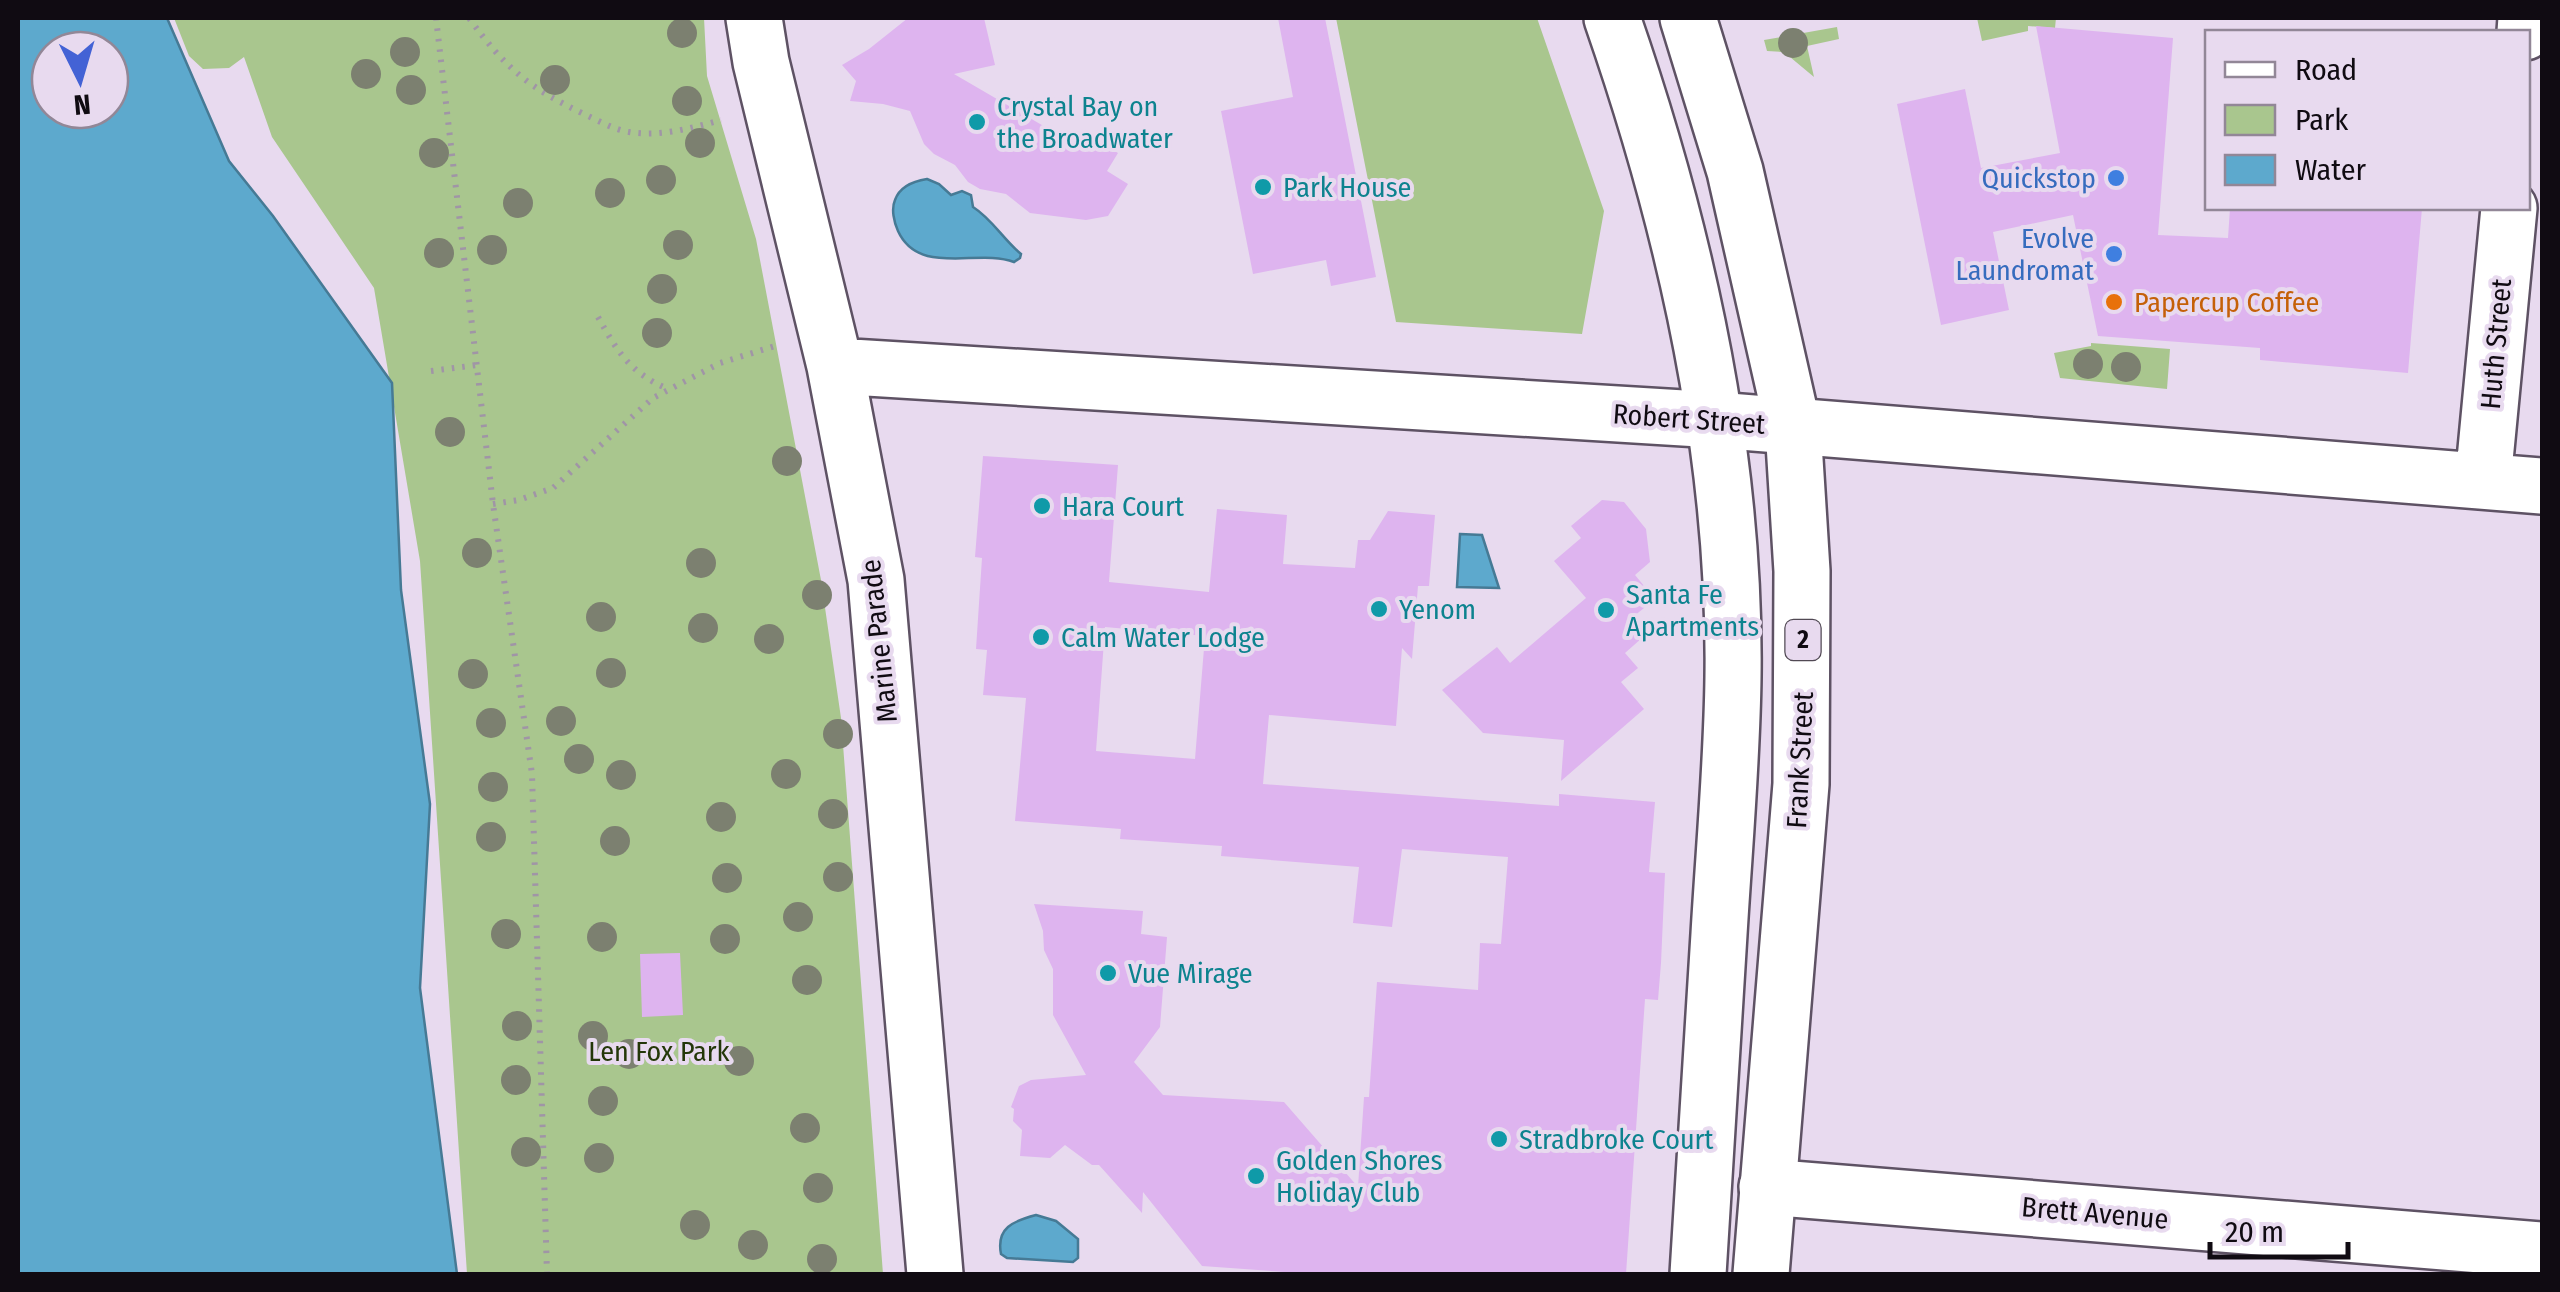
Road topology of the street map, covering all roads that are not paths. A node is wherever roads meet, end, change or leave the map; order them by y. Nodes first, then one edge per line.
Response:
1 (754, 18) edge
2 (1612, 18) edge
3 (1688, 18) edge
4 (2508, 210) edge
5 (834, 366) junction
6 (1716, 420) junction
7 (1793, 428) junction
8 (2483, 481) junction
9 (2542, 486) edge
10 (1767, 1187) junction
11 (2542, 1250) edge
12 (934, 1274) edge
13 (1698, 1274) edge
14 (1760, 1274) edge

1 - 5 main road, Marine Parade
2 - 6 main road
3 - 7 main road, Frank Street / 2
4 - 8 main road, Huth Street
5 - 6 main road, Robert Street
5 - 12 main road, Marine Parade
6 - 7 main road, Robert Street
6 - 13 main road
7 - 8 main road, Robert Street
7 - 10 main road, Frank Street / 2
8 - 9 main road, Robert Street
10 - 11 main road, Brett Avenue
10 - 14 main road, Frank Street / 2

